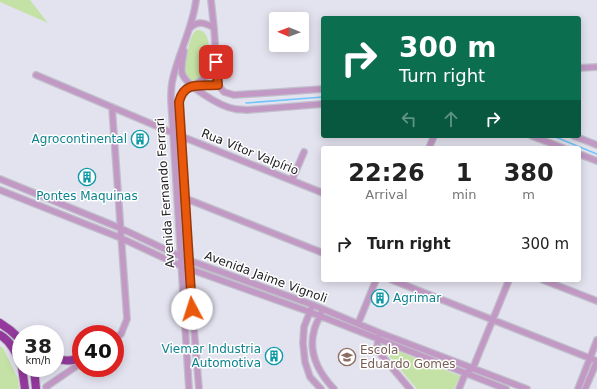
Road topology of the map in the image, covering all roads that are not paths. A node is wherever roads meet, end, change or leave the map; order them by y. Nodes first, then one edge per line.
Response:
1 (196, 0) edge
2 (211, 0) edge
3 (190, 28) junction
4 (214, 28) junction
5 (186, 41) junction
6 (216, 51) junction
7 (597, 67) edge
8 (581, 68) edge
9 (36, 75) dead end
10 (218, 85) junction
11 (193, 86) junction
12 (321, 89) edge
13 (321, 104) edge
14 (112, 107) junction
15 (173, 133) junction
16 (181, 136) junction
17 (537, 138) edge
18 (579, 138) edge
19 (597, 145) edge
20 (557, 146) edge
21 (304, 152) dead end
22 (581, 155) edge
23 (597, 161) edge
24 (0, 180) edge
25 (292, 180) junction
26 (0, 190) edge
27 (321, 192) edge
28 (177, 195) junction
29 (185, 198) junction
30 (178, 213) junction
31 (120, 228) junction
32 (121, 238) junction
33 (321, 252) edge
34 (180, 256) junction
35 (188, 260) junction
36 (181, 266) junction
37 (189, 268) junction
38 (375, 282) edge
39 (397, 282) edge
40 (508, 282) edge
41 (548, 282) edge
42 (597, 301) edge
43 (313, 305) junction
44 (322, 309) junction
45 (310, 312) junction
46 (320, 316) junction
47 (493, 320) junction
48 (0, 323) edge
49 (358, 324) junction
50 (124, 326) edge
51 (12, 332) edge
52 (0, 335) edge
53 (378, 336) junction
54 (597, 340) edge
55 (12, 348) edge
56 (590, 358) junction
57 (597, 361) edge
58 (188, 366) junction
59 (197, 366) junction
60 (473, 368) junction
61 (72, 369) edge
62 (466, 374) junction
63 (23, 377) edge
64 (35, 377) edge
65 (329, 384) junction
66 (515, 387) edge
67 (46, 388) edge
68 (25, 389) edge
69 (36, 389) edge
70 (190, 389) edge
71 (199, 389) edge
72 (322, 389) edge
73 (334, 389) edge
74 (410, 389) edge
75 (459, 389) edge
76 (506, 389) edge
77 (527, 389) edge
78 (578, 389) edge
79 (586, 389) edge

1 - 3 street, Avenida Fernando Ferrari
2 - 4 street, Avenida Fernando Ferrari
3 - 4 street
3 - 5 street, Avenida Fernando Ferrari
4 - 6 street, Avenida Fernando Ferrari
5 - 11 street
5 - 15 street, Avenida Fernando Ferrari
6 - 10 street, Avenida Fernando Ferrari
6 - 11 street, Avenida Fernando Ferrari
7 - 8 street
9 - 14 street, Rua Vítor Valpírio
10 - 11 street
10 - 12 street
11 - 13 street
11 - 16 street, Avenida Fernando Ferrari
14 - 15 street, Rua Vítor Valpírio
14 - 31 street
15 - 16 street, Rua Vítor Valpírio
15 - 28 street, Avenida Fernando Ferrari
16 - 25 street, Rua Vítor Valpírio
16 - 29 street, Avenida Fernando Ferrari
17 - 20 street
18 - 19 street
21 - 25 street
22 - 23 street
24 - 31 street, Avenida Jaime Vignoli
25 - 27 street, Rua Vítor Valpírio
26 - 32 street, Avenida Jaime Vignoli
28 - 29 street
28 - 30 street, Avenida Fernando Ferrari
29 - 30 street
29 - 33 street
29 - 35 street, Avenida Fernando Ferrari
30 - 34 street, Avenida Fernando Ferrari
31 - 32 street
31 - 34 street, Avenida Jaime Vignoli
32 - 36 street, Avenida Jaime Vignoli
32 - 50 street
34 - 35 street, Avenida Jaime Vignoli
34 - 36 street, Avenida Fernando Ferrari
35 - 37 street, Avenida Fernando Ferrari
35 - 43 street, Avenida Jaime Vignoli
36 - 37 street, Avenida Jaime Vignoli
36 - 58 street, Avenida Fernando Ferrari
37 - 45 street, Avenida Jaime Vignoli
37 - 59 street, Avenida Fernando Ferrari
38 - 49 street
39 - 47 street
40 - 47 street
41 - 42 street
43 - 44 street, Avenida Jaime Vignoli
43 - 45 street
44 - 46 street
44 - 49 street, Avenida Jaime Vignoli
45 - 46 street, Avenida Jaime Vignoli
45 - 72 street
46 - 53 street, Avenida Jaime Vignoli
46 - 65 street
47 - 56 street
47 - 60 street
48 - 51 highway
49 - 53 street, Avenida Jaime Vignoli
52 - 55 highway
53 - 60 street, Avenida Jaime Vignoli
53 - 62 street, Avenida Jaime Vignoli
53 - 74 street
54 - 56 street
56 - 57 street
56 - 78 street
57 - 79 street
58 - 59 street
58 - 70 street, Avenida Fernando Ferrari
59 - 71 street, Avenida Fernando Ferrari
60 - 62 street
60 - 66 street, Avenida Jaime Vignoli
61 - 67 street
62 - 75 street
62 - 76 street, Avenida Jaime Vignoli
63 - 68 highway
64 - 69 highway
65 - 72 street
65 - 73 street
66 - 77 street, Avenida Jaime Vignoli

